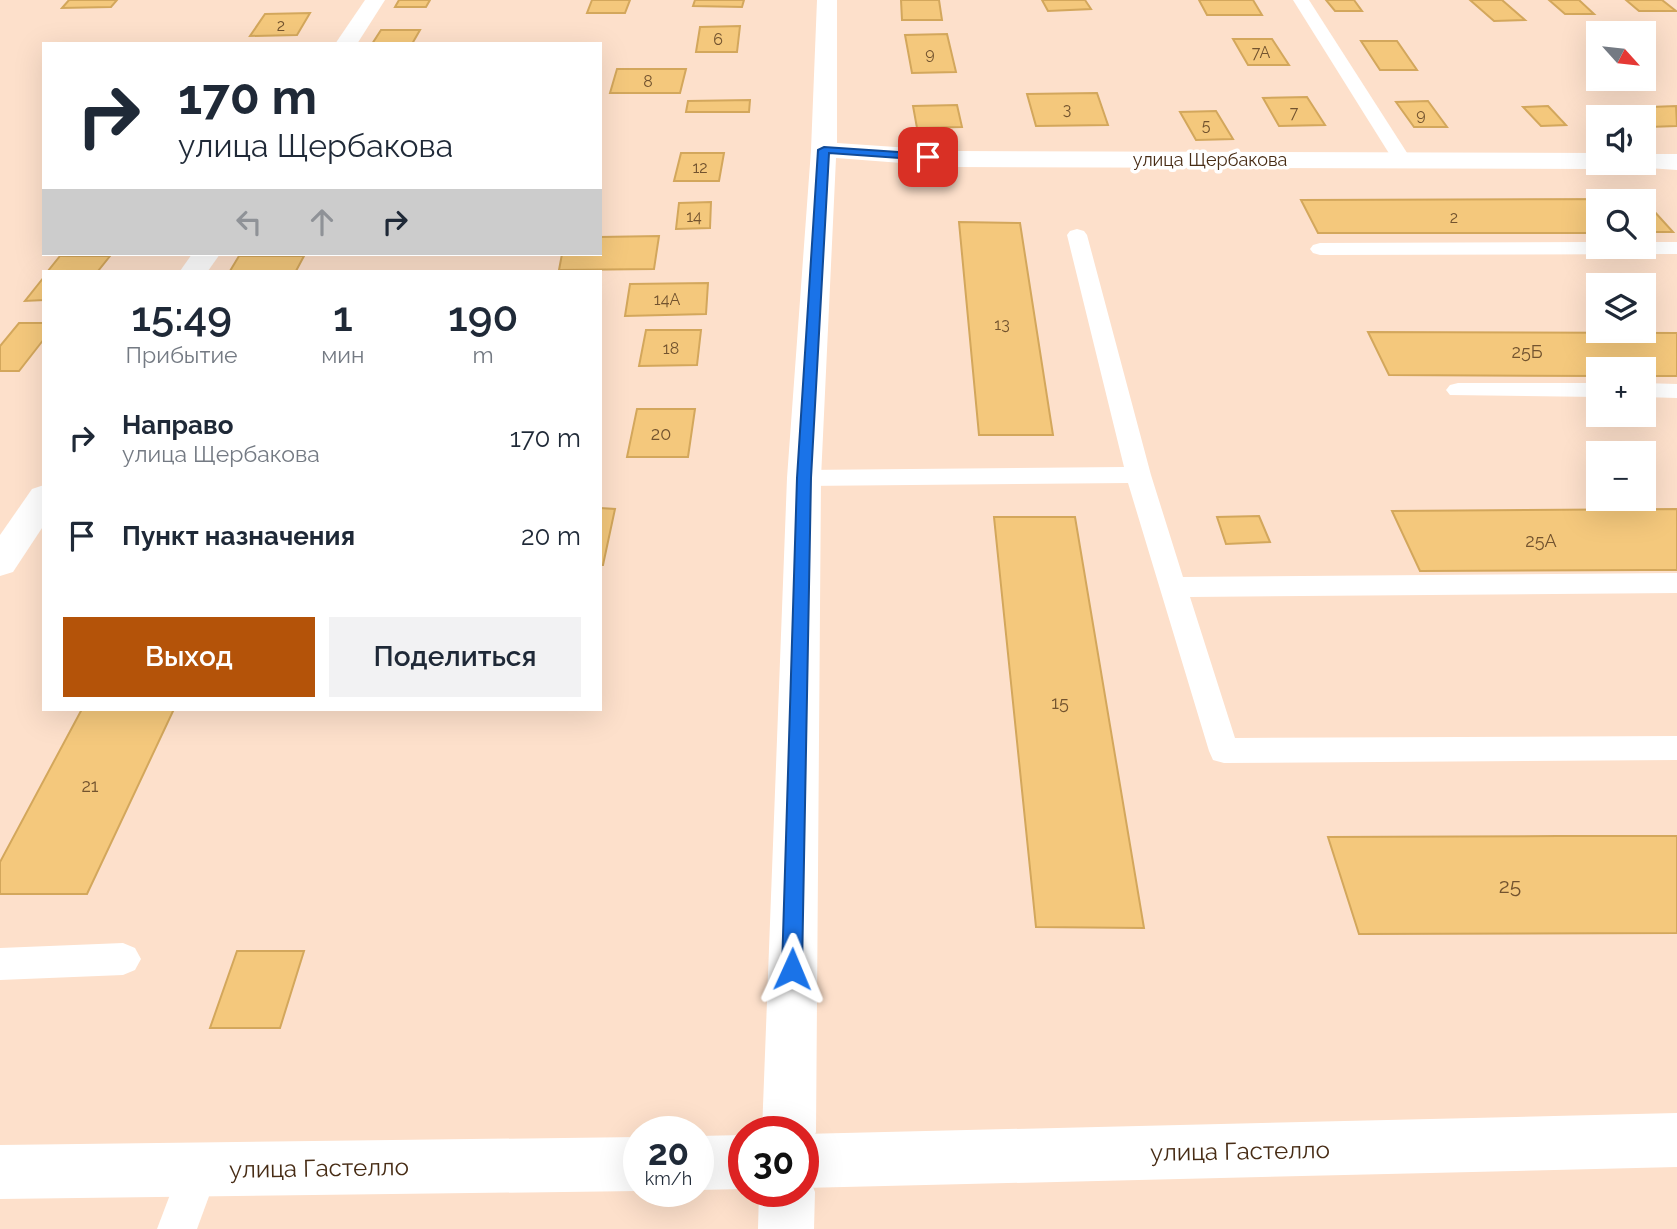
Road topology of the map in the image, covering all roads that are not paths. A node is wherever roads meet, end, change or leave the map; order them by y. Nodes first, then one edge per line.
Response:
1 (375, 0) edge
2 (827, 0) edge
3 (1301, 0) edge
4 (347, 42) edge
5 (824, 150) junction
6 (1402, 159) junction
7 (1586, 161) edge
8 (1656, 162) edge
9 (1677, 162) edge
10 (1077, 235) dead end
11 (1677, 248) edge
12 (1320, 249) dead end
13 (1458, 390) dead end
14 (1586, 390) edge
15 (1656, 390) edge
16 (1677, 391) edge
17 (1138, 475) junction
18 (804, 478) junction
19 (42, 500) edge
20 (0, 563) edge
21 (1677, 583) edge
22 (1173, 587) junction
23 (1677, 748) edge
24 (123, 959) dead end
25 (0, 964) edge
26 (789, 1116) edge
27 (1677, 1140) edge
28 (819, 1161) edge
29 (623, 1164) edge
30 (199, 1169) junction
31 (0, 1172) edge
32 (787, 1207) edge
33 (177, 1229) edge
34 (786, 1229) edge

1 - 4 street
2 - 5 street
3 - 6 lane
5 - 6 street, улица Щербакова
5 - 18 street
6 - 7 street, улица Щербакова
8 - 9 street
10 - 17 lane
11 - 12 lane
13 - 14 lane
15 - 16 lane
17 - 18 lane
17 - 22 lane
18 - 26 street
19 - 20 street
21 - 22 lane
22 - 23 lane
24 - 25 lane
27 - 28 street, улица Гастелло
29 - 30 street, улица Гастелло
30 - 31 street, улица Гастелло
30 - 33 lane
32 - 34 street

